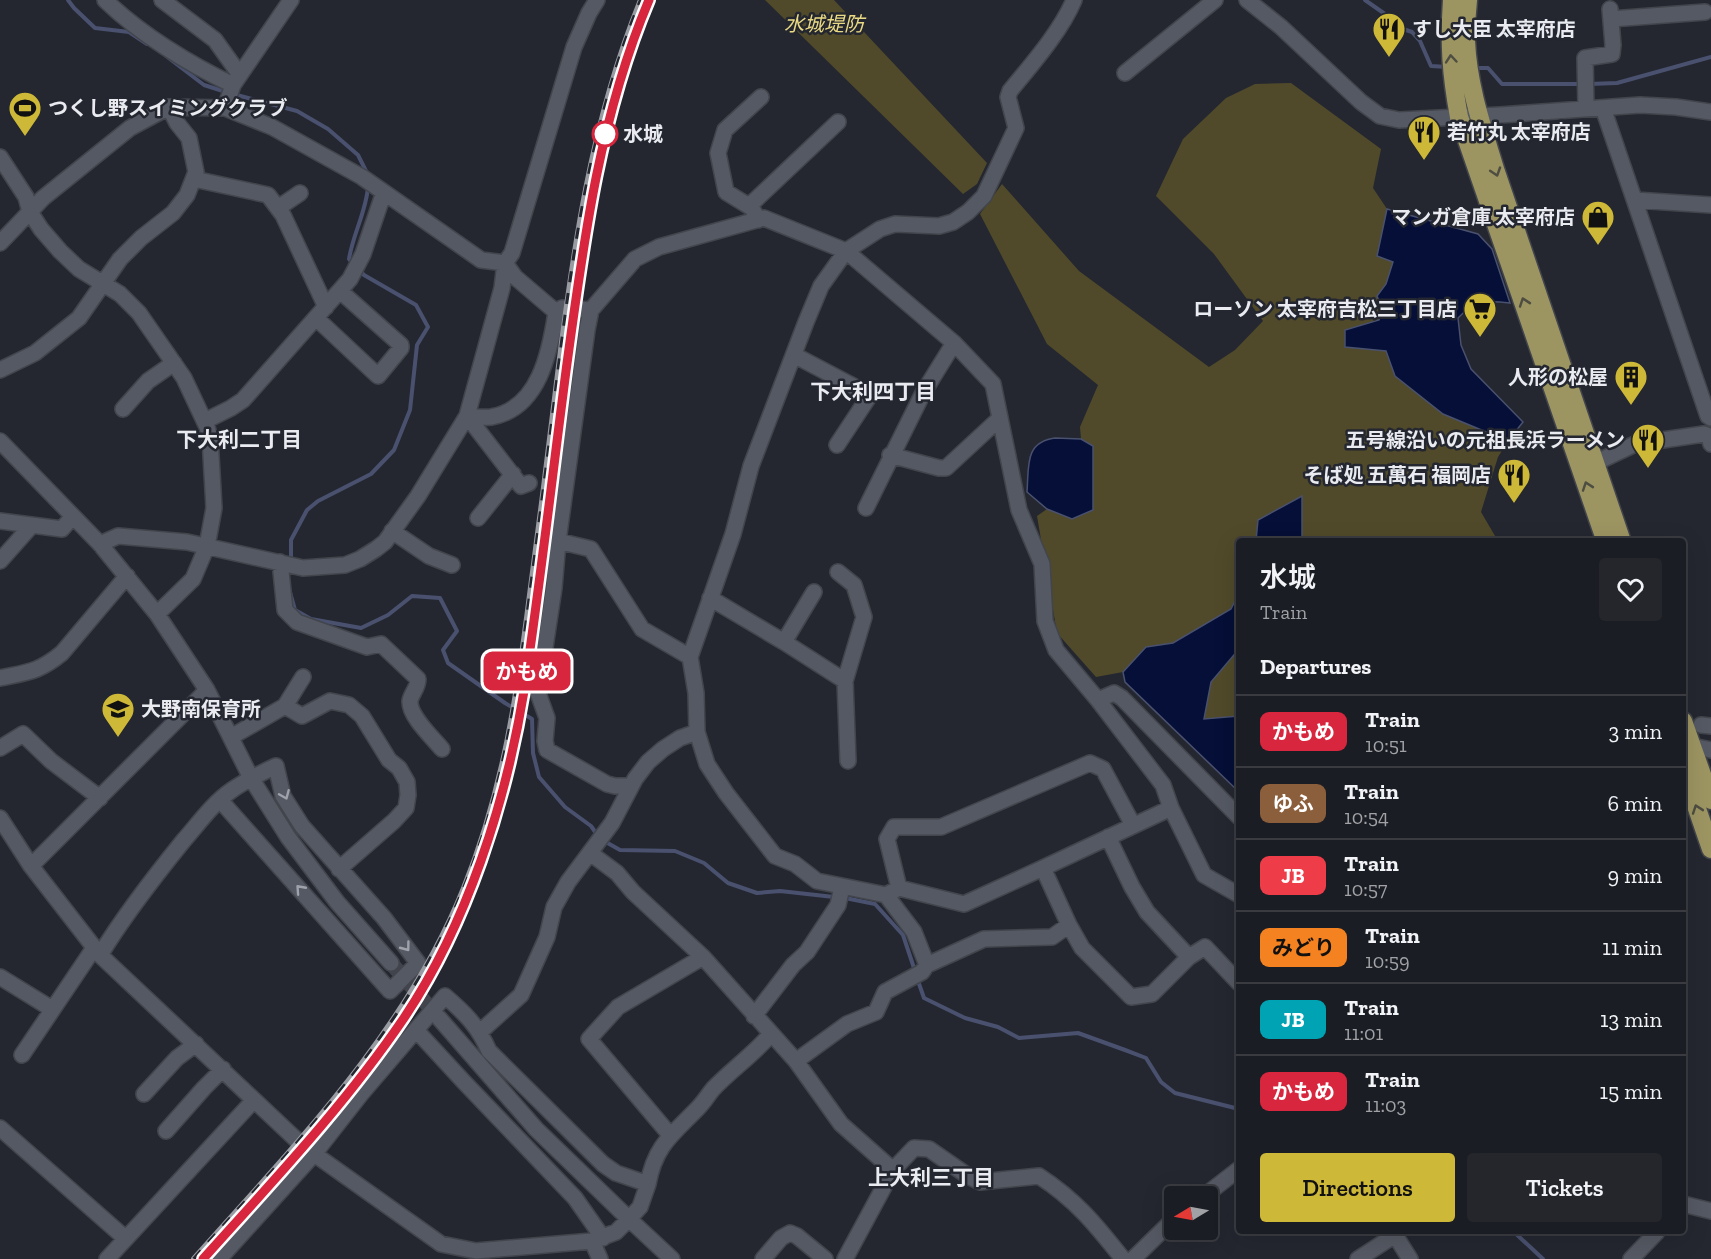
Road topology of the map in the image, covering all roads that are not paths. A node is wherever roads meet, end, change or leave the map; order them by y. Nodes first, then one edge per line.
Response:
1 (105, 0) edge
2 (162, 0) edge
3 (291, 0) edge
4 (597, 0) edge
5 (1074, 0) edge
6 (1215, 0) edge
7 (1247, 0) edge
8 (1452, 0) edge
9 (1468, 0) edge
10 (1705, 12) dead end
11 (1125, 73) dead end
12 (236, 80) junction
13 (761, 97) dead end
14 (169, 107) junction
15 (225, 108) junction
16 (1586, 108) junction
17 (1603, 108) junction
18 (1711, 112) edge
19 (1479, 116) junction
20 (1460, 117) junction
21 (838, 122) dead end
22 (0, 157) edge
23 (194, 179) junction
24 (382, 191) junction
25 (300, 193) dead end
26 (1635, 200) junction
27 (749, 206) junction
28 (278, 208) junction
29 (1710, 209) edge
30 (30, 212) junction
31 (758, 220) junction
32 (0, 243) edge
33 (846, 251) junction
34 (505, 263) junction
35 (102, 283) junction
36 (345, 285) junction
37 (591, 310) junction
38 (556, 312) junction
39 (321, 313) junction
40 (954, 343) junction
41 (794, 355) junction
42 (174, 363) junction
43 (0, 370) edge
44 (123, 409) dead end
45 (467, 416) junction
46 (1711, 418) edge
47 (999, 419) junction
48 (205, 421) junction
49 (0, 441) edge
50 (1711, 444) edge
51 (837, 445) dead end
52 (890, 455) junction
53 (1595, 463) junction
54 (513, 474) junction
55 (529, 483) dead end
56 (866, 508) dead end
57 (73, 516) junction
58 (478, 518) dead end
59 (0, 521) edge
60 (32, 525) junction
61 (392, 531) junction
62 (1605, 538) edge
63 (1621, 538) edge
64 (558, 542) junction
65 (100, 544) junction
66 (207, 546) junction
67 (0, 561) edge
68 (280, 562) junction
69 (452, 565) dead end
70 (838, 572) dead end
71 (127, 576) junction
72 (814, 592) dead end
73 (710, 598) junction
74 (157, 614) junction
75 (784, 642) junction
76 (690, 657) junction
77 (303, 677) dead end
78 (0, 678) edge
79 (845, 681) junction
80 (207, 690) junction
81 (1098, 699) junction
82 (285, 706) junction
83 (1686, 729) edge
84 (697, 732) junction
85 (231, 737) junction
86 (1692, 746) junction
87 (0, 748) edge
88 (442, 748) dead end
89 (1711, 750) edge
90 (848, 761) dead end
91 (1686, 777) edge
92 (250, 778) junction
93 (632, 786) junction
94 (100, 798) junction
95 (220, 800) junction
96 (1711, 800) edge
97 (1171, 808) junction
98 (1236, 814) edge
99 (1, 823) edge
100 (1133, 825) junction
101 (1108, 837) junction
102 (1711, 849) edge
103 (590, 853) junction
104 (31, 866) junction
105 (1043, 868) junction
106 (339, 869) junction
107 (842, 887) junction
108 (892, 892) junction
109 (1236, 893) edge
110 (1069, 925) junction
111 (97, 952) junction
112 (703, 957) junction
113 (1189, 957) junction
114 (391, 963) tunnel mouth
115 (924, 969) junction
116 (0, 977) edge
117 (1236, 980) edge
118 (52, 1009) junction
119 (754, 1016) junction
120 (439, 1018) tunnel mouth
121 (416, 1030) junction
122 (480, 1032) junction
123 (771, 1034) junction
124 (196, 1044) junction
125 (22, 1055) dead end
126 (796, 1061) junction
127 (223, 1069) junction
128 (144, 1094) dead end
129 (254, 1100) junction
130 (166, 1131) dead end
131 (3, 1136) edge
132 (670, 1136) junction
133 (314, 1154) junction
134 (893, 1170) junction
135 (1236, 1171) edge
136 (648, 1184) junction
137 (1217, 1186) edge
138 (1686, 1205) edge
139 (1711, 1211) edge
140 (629, 1219) junction
141 (1164, 1229) edge
142 (1655, 1234) edge
143 (125, 1238) junction
144 (598, 1239) junction
145 (441, 1244) junction
146 (107, 1259) edge
147 (219, 1259) edge
148 (458, 1259) edge
149 (600, 1259) edge
150 (672, 1259) edge
151 (763, 1259) edge
152 (825, 1259) edge
153 (845, 1259) edge
154 (1124, 1259) edge
155 (1133, 1259) edge
156 (1358, 1259) edge
157 (1410, 1259) edge
158 (1631, 1259) edge

1 - 12 street
2 - 12 street
3 - 12 street
4 - 34 street
5 - 33 street
6 - 11 street
7 - 20 street
20 -> 8 main road
9 - 19 main road
10 - 16 street
12 - 15 street
13 - 27 street
14 - 15 street
14 - 23 street
14 - 30 street
15 - 24 street
16 - 17 street
16 - 19 street
17 - 18 street
17 - 26 street
19 - 20 street
19 -> 53 main road
62 -> 20 main road
21 - 27 street
22 - 30 street
23 - 28 street
23 - 35 street
24 - 34 street
24 - 36 street
25 - 28 street
26 - 29 street
26 - 46 street
27 - 31 street
28 - 39 street
30 - 32 street
30 - 35 street
31 - 33 street
31 - 37 street
33 - 40 street
33 - 41 street
34 - 38 street
34 - 45 street
35 - 42 street
35 - 43 street
36 - 39 street
36 - 39 street
37 - 38 street
37 - 64 street
38 - 45 street
39 - 48 street
40 - 47 street
40 - 52 street
41 - 51 street
41 - 73 street
42 - 44 street
42 - 48 street
45 - 54 street
45 - 61 street
47 - 52 street
47 - 81 street
48 - 66 street
49 - 57 street
50 - 53 street
52 - 56 street
53 - 63 main road
54 - 55 street
54 - 58 street
57 - 60 street
57 - 65 street
59 - 60 street
60 - 67 street
61 - 68 street
61 - 69 street
64 - 76 street
64 - 93 street
65 - 66 street
65 - 71 street
66 - 68 street
66 - 74 street
68 - 88 street
70 - 79 street
71 - 74 street
71 - 78 street
72 - 75 street
73 - 75 street
73 - 76 street
74 - 80 street
75 - 79 street
76 - 84 street
77 - 82 street
79 - 90 street
80 - 85 street
80 - 94 street
81 - 97 street
81 - 98 street
82 - 85 street
82 - 106 street
83 - 86 main road
84 - 93 street
84 - 107 street
85 - 92 street
86 - 89 street
86 - 96 main road
87 - 94 street
102 -> 91 main road
92 - 95 street
92 -> 106 street
92 - 114 street
93 - 103 street
94 - 104 street
106 -> 95 street
95 - 111 street
97 - 100 street
97 - 109 street
99 - 104 street
100 - 101 street
100 - 108 street
101 - 105 street
101 - 113 street
103 - 112 street
103 - 122 street
104 - 111 street
105 - 108 street
105 - 110 street
107 - 108 street
107 - 119 street
108 - 115 street
110 - 113 street
110 - 115 street
111 - 118 street
111 - 124 street
112 - 119 street
112 - 132 street
113 - 117 street
115 - 126 street
116 - 118 street
118 - 125 street
119 - 123 street
120 - 140 street
121 - 122 street
121 - 133 street
121 - 144 street
122 - 136 street
123 - 126 street
123 - 132 street
124 - 127 street
124 - 128 street
126 - 134 street
127 - 129 street
127 - 130 street
129 - 133 street
129 - 143 street
131 - 143 street
132 - 136 street
133 - 145 street
133 - 147 street
134 - 153 street
134 - 154 street
135 - 137 street
136 - 140 street
138 - 139 street
140 - 144 street
140 - 150 street
141 - 155 street
142 - 158 street
143 - 146 street
144 - 145 street
144 - 149 street
145 - 148 street
151 - 152 street
156 - 157 street

